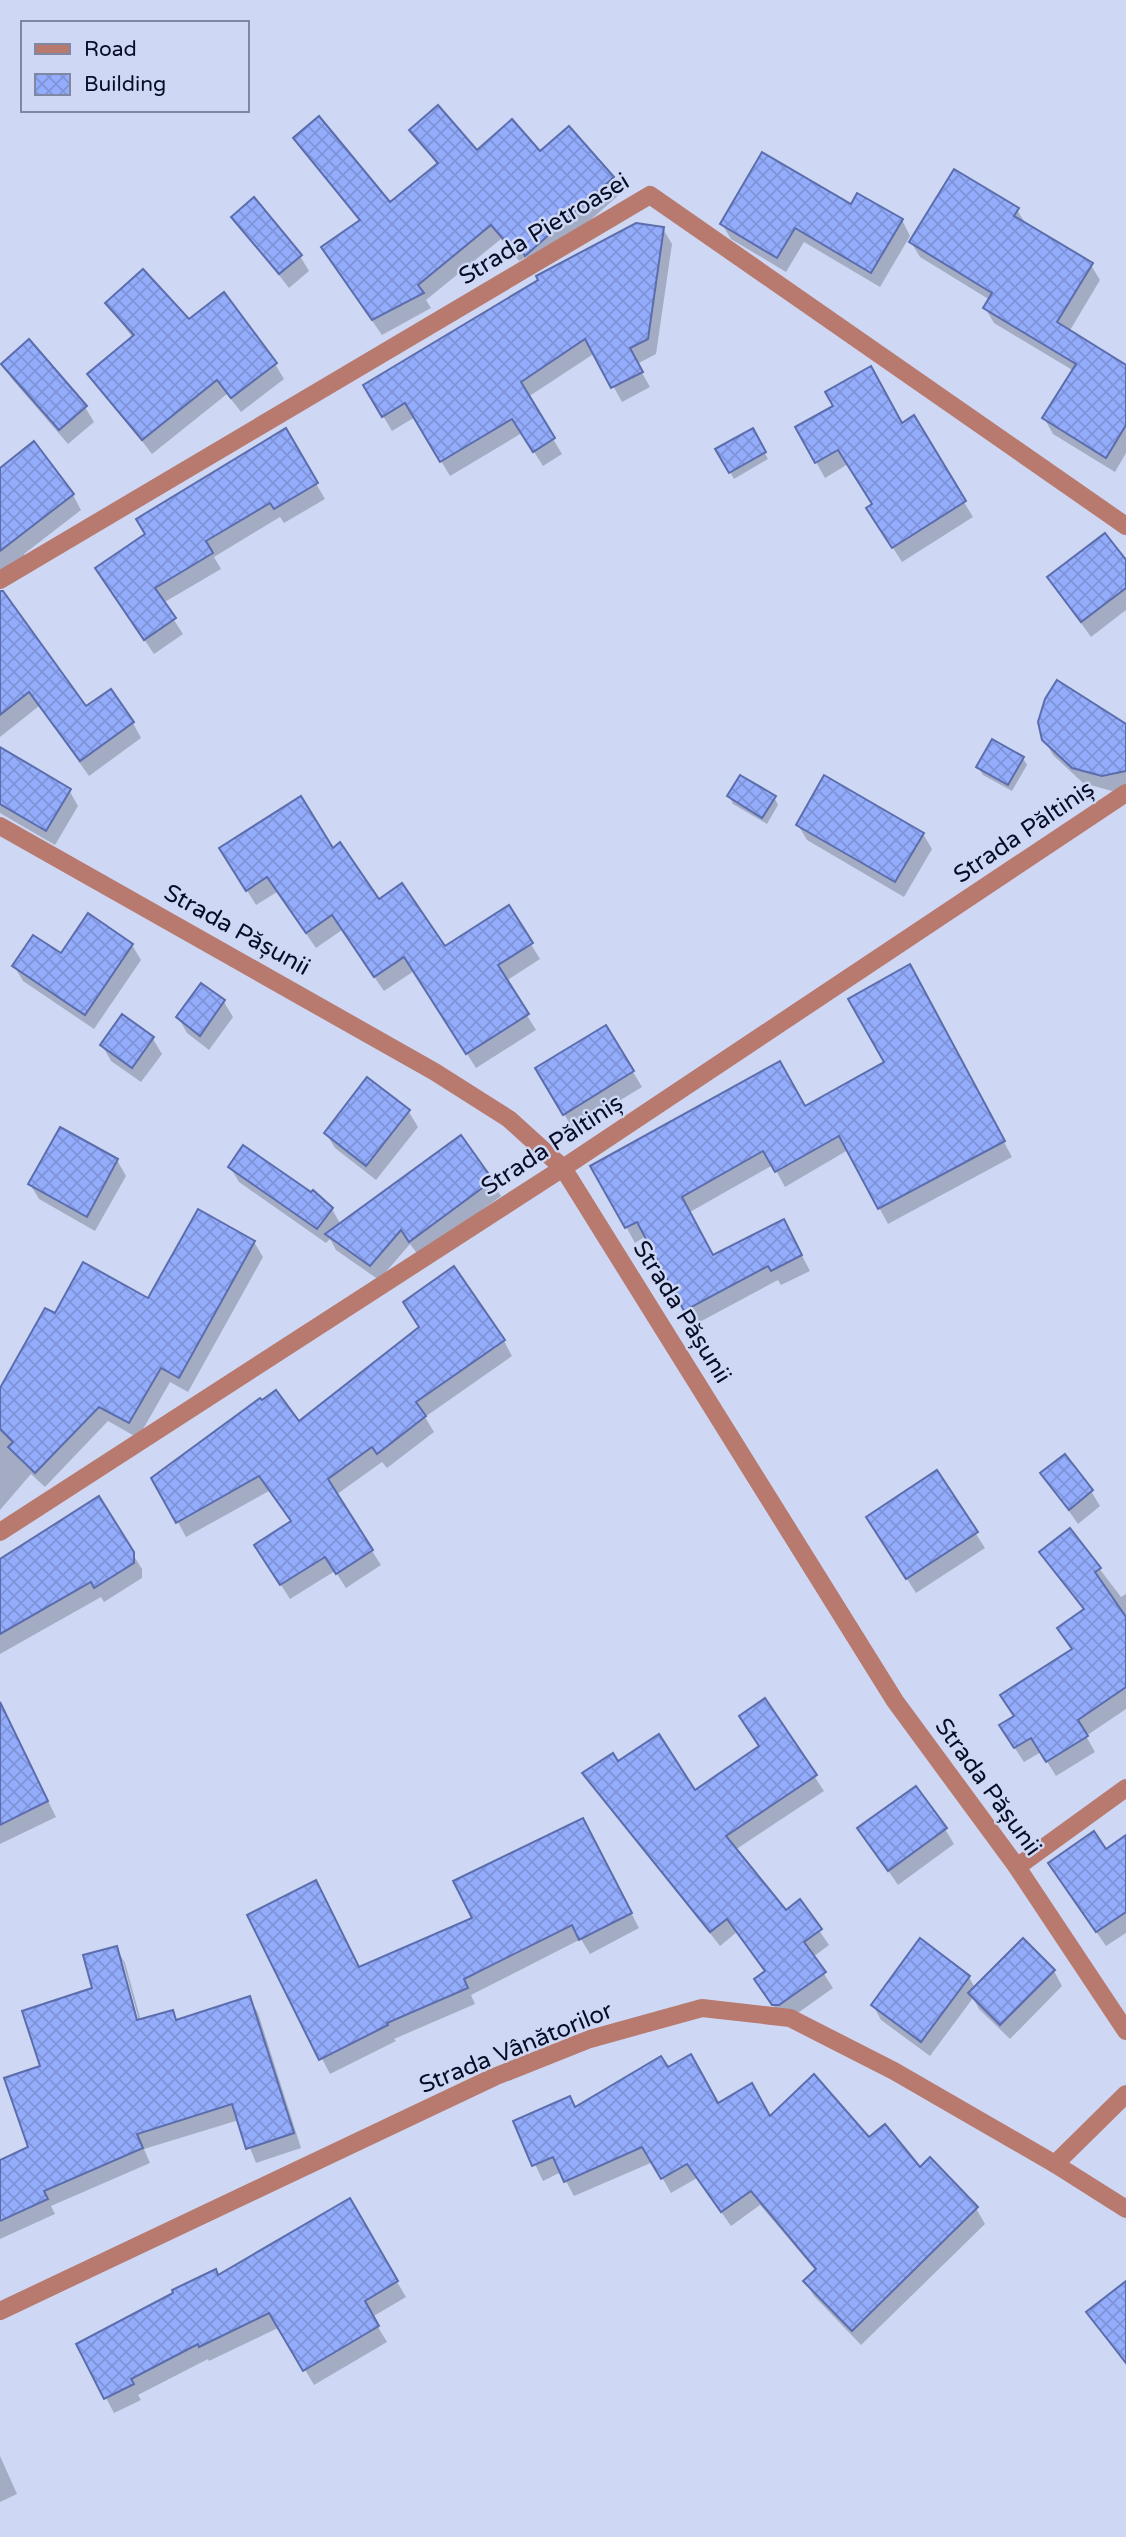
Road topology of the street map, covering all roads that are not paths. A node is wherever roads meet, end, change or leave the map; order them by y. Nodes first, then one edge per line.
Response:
1 (1126, 526) edge
2 (0, 580) edge
3 (1126, 793) edge
4 (0, 826) edge
5 (563, 1168) junction
6 (0, 1532) edge
7 (1126, 1788) edge
8 (1017, 1867) junction
9 (1126, 2031) edge
10 (1126, 2094) edge
11 (1055, 2164) junction
12 (1126, 2209) edge
13 (0, 2311) edge

1 - 2 street, Strada Pietroasei
3 - 5 street, Strada Păltiniș
4 - 5 street, Strada Pășunii
5 - 6 street, Strada Păltiniș
5 - 8 street, Strada Pășunii
7 - 8 street
8 - 9 street, Strada Pășunii
10 - 11 street
11 - 12 street, Strada Vânătorilor
11 - 13 street, Strada Vânătorilor

